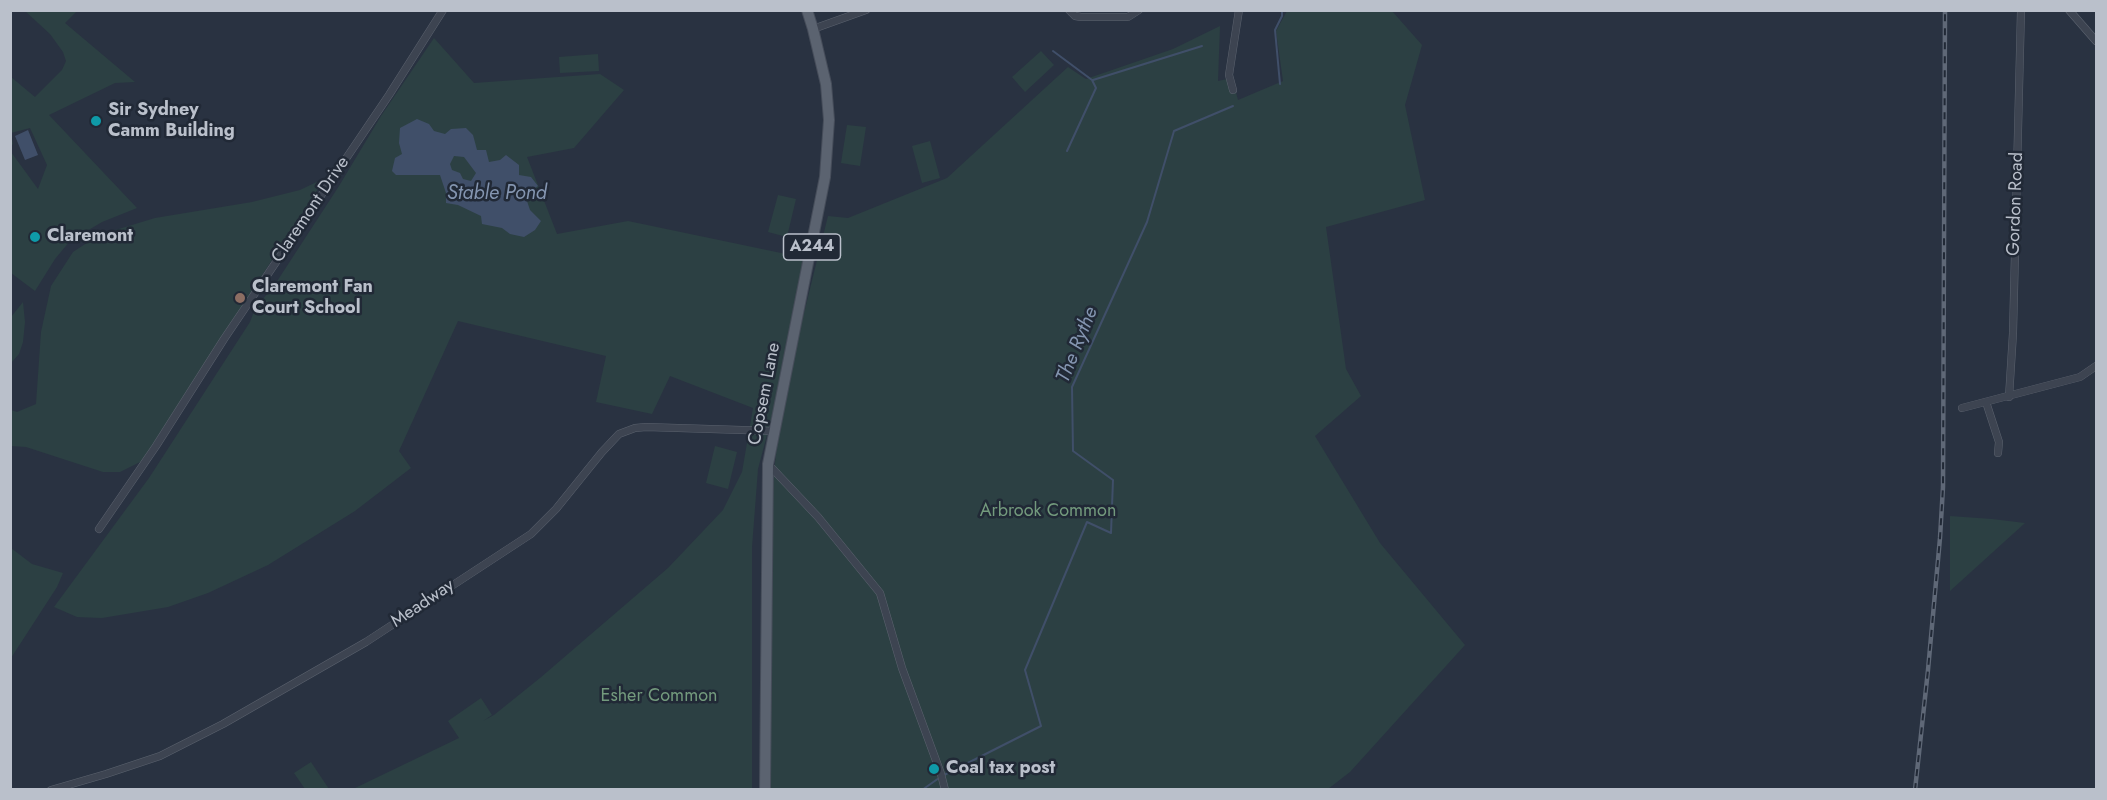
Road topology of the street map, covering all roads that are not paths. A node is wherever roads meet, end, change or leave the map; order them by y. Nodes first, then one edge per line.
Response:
1 (443, 10) edge
2 (807, 10) edge
3 (866, 10) edge
4 (1069, 10) edge
5 (1140, 10) edge
6 (1239, 10) edge
7 (2021, 10) edge
8 (2069, 10) edge
9 (813, 29) junction
10 (2097, 41) edge
11 (1233, 90) dead end
12 (2096, 369) edge
13 (2009, 397) junction
14 (1986, 402) junction
15 (1962, 408) dead end
16 (774, 431) junction
17 (1998, 453) dead end
18 (768, 464) junction
19 (99, 530) dead end
20 (943, 782) edge
21 (51, 789) edge
22 (765, 789) edge

1 - 19 street, Claremont Drive
2 - 9 main road, Copsem Lane / A244
3 - 9 street
4 - 5 street
6 - 11 street
7 - 13 street, Gordon Road
8 - 10 street
9 - 16 main road, Copsem Lane / A244
12 - 13 street
13 - 14 street
14 - 15 street
14 - 17 street
16 - 18 main road, Copsem Lane / A244
16 - 21 street, Meadway
18 - 20 street
18 - 22 main road, Copsem Lane / A244

